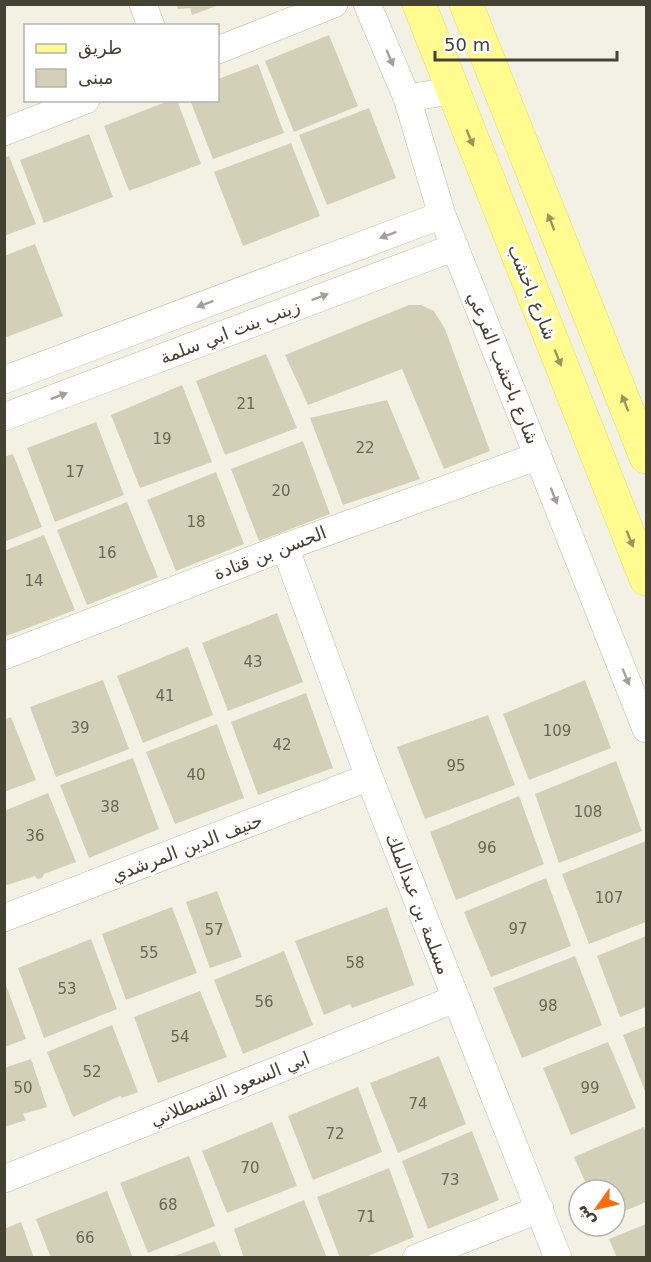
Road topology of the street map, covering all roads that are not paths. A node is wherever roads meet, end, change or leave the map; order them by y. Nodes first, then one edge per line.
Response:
1 (143, 4) edge
2 (334, 4) edge
3 (367, 4) edge
4 (419, 4) edge
5 (466, 4) edge
6 (150, 24) edge
7 (219, 50) edge
8 (452, 91) junction
9 (407, 98) junction
10 (81, 102) edge
11 (4, 132) edge
12 (442, 215) junction
13 (455, 247) junction
14 (4, 380) edge
15 (4, 417) edge
16 (538, 456) junction
17 (646, 457) edge
18 (285, 547) junction
19 (646, 579) edge
20 (4, 656) edge
21 (645, 722) edge
22 (369, 777) junction
23 (4, 918) edge
24 (456, 999) junction
25 (4, 1179) edge
26 (540, 1209) junction
27 (416, 1257) edge
28 (558, 1257) edge

1 - 6 street
2 - 7 street
3 -> 9 street, شارع باخشب الفرعي
4 - 8 main road, شارع باخشب
17 -> 5 main road
8 - 9 street
8 -> 19 main road, شارع باخشب
9 - 12 street, شارع باخشب الفرعي
10 - 11 street
12 - 13 street, شارع باخشب الفرعي
12 -> 14 street, زينب بنت ابي سلمة
15 -> 13 street, زينب بنت ابي سلمة
13 - 16 street, شارع باخشب الفرعي
16 - 18 street, الحسن بن قتادة
16 -> 21 street, شارع باخشب الفرعي
18 - 20 street, الحسن بن قتادة
18 - 22 street, مسلمة بن عبدالملك
22 - 23 street, حنيف الدين المرشدي
22 - 24 street, مسلمة بن عبدالملك
24 - 25 street, ابي السعود القسطلاني
24 - 26 street, مسلمة بن عبدالملك
26 - 27 street
26 - 28 street, مسلمة بن عبدالملك

